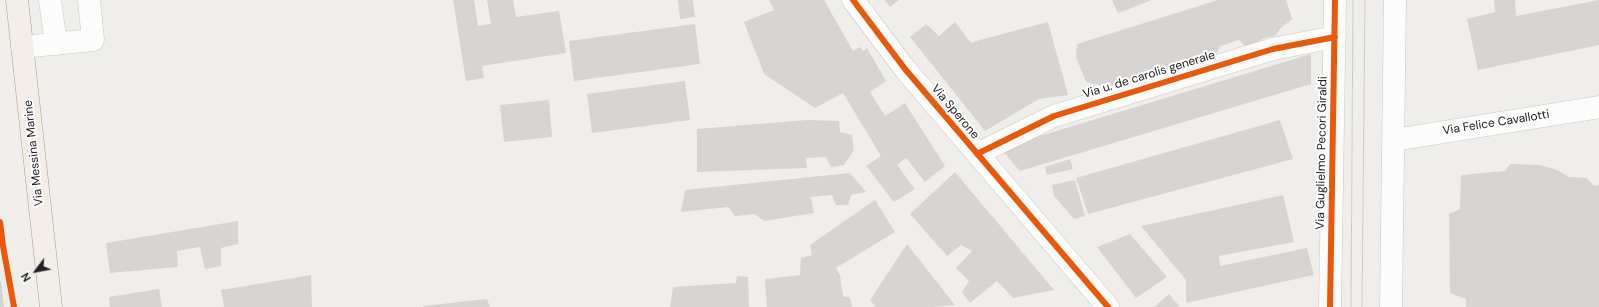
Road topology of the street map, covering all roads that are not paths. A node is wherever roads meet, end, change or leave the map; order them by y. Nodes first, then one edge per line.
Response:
1 (17, 0) edge
2 (50, 0) edge
3 (89, 0) edge
4 (853, 0) edge
5 (1335, 0) edge
6 (1395, 0) edge
7 (1335, 37) junction
8 (56, 44) junction
9 (22, 47) junction
10 (1599, 107) edge
11 (1394, 140) junction
12 (977, 154) junction
13 (51, 307) edge
14 (1108, 307) edge
15 (1330, 307) edge
16 (1391, 307) edge

1 - 9 main road, Via Messina Marine
2 - 8 street
3 - 8 street
4 - 12 street, Via Sperone
5 - 7 street, Via Guglielmo Pecori Giraldi
6 - 11 street
7 - 12 street, Via u. de carolis generale
7 - 15 street, Via Guglielmo Pecori Giraldi
8 - 9 street
9 - 13 main road, Via Messina Marine
10 - 11 street, Via Felice Cavallotti
11 - 16 street
12 - 14 street, Via Sperone

